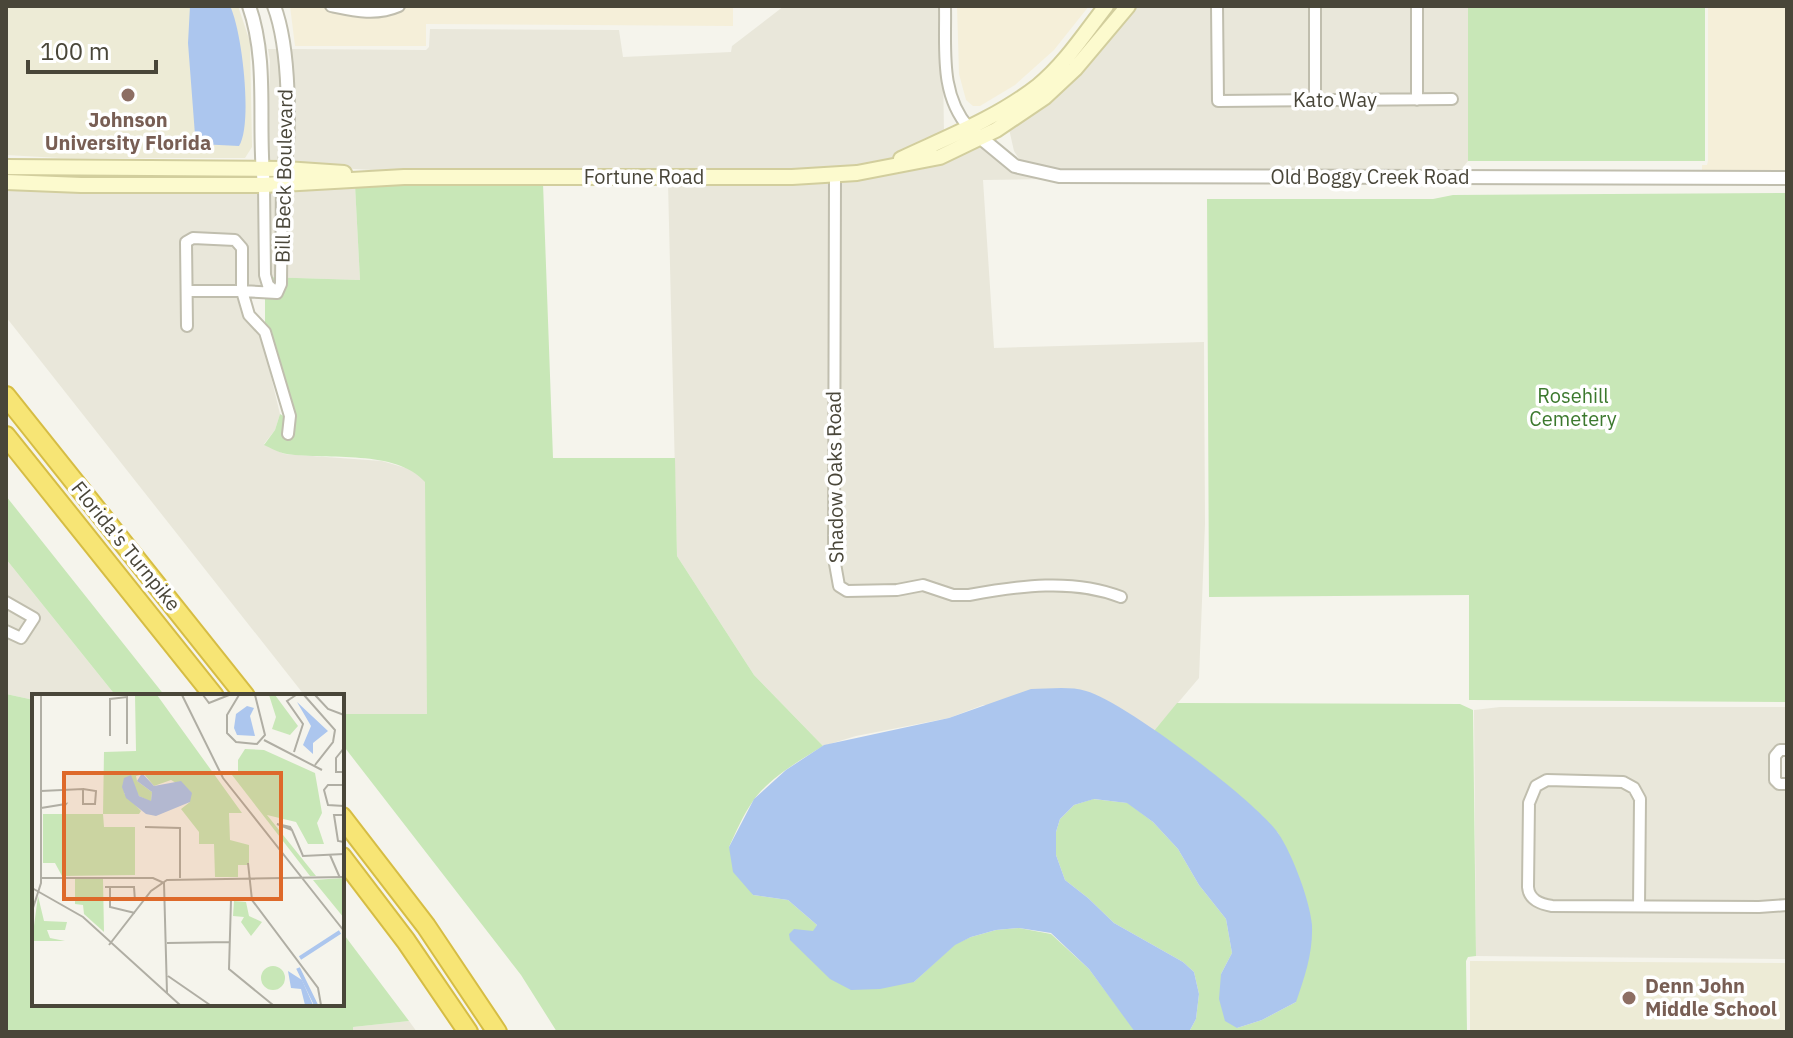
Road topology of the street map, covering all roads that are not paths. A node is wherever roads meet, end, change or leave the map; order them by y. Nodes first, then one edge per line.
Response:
1 (249, 6) edge
2 (274, 6) edge
3 (331, 6) edge
4 (399, 6) edge
5 (945, 6) edge
6 (1106, 6) edge
7 (1128, 6) edge
8 (1217, 6) edge
9 (1315, 6) edge
10 (1417, 6) edge
11 (1452, 99) dead end
12 (1315, 100) junction
13 (1417, 100) junction
14 (974, 133) junction
15 (6, 167) edge
16 (152, 169) junction
17 (262, 169) junction
18 (285, 169) junction
19 (835, 175) junction
20 (404, 177) junction
21 (1787, 178) edge
22 (6, 182) edge
23 (264, 185) junction
24 (282, 185) junction
25 (151, 186) junction
26 (187, 291) junction
27 (242, 291) junction
28 (277, 293) junction
29 (187, 326) dead end
30 (6, 396) edge
31 (288, 434) dead end
32 (6, 436) edge
33 (1121, 597) dead end
34 (6, 602) edge
35 (6, 631) edge
36 (212, 694) edge
37 (243, 694) edge
38 (1787, 750) edge
39 (1787, 784) edge
40 (344, 820) edge
41 (344, 860) edge
42 (1787, 905) edge
43 (1639, 906) junction
44 (468, 1032) edge
45 (497, 1032) edge

1 - 17 street, Bill Beck Boulevard
2 - 18 street, Bill Beck Boulevard
3 - 4 street
5 - 14 street
6 - 14 main road, Fortune Road
7 - 14 main road, Fortune Road
8 - 12 street, Kato Way
9 - 12 street
10 - 13 street
11 - 13 street, Kato Way
12 - 13 street, Kato Way
14 - 19 main road, Fortune Road
14 - 21 street, Old Boggy Creek Road
15 - 16 main road, Fortune Road
16 - 17 main road, Fortune Road
16 - 25 street
17 - 18 main road, Fortune Road
17 - 23 street, Bill Beck Boulevard
18 - 20 main road, Fortune Road
18 - 24 street, Bill Beck Boulevard
19 - 20 main road, Fortune Road
19 - 33 street, Shadow Oaks Road
20 - 24 main road, Fortune Road
22 - 25 main road, Fortune Road
23 - 24 main road, Fortune Road
23 - 25 main road, Fortune Road
23 - 28 street, Bill Beck Boulevard
24 - 28 street, Bill Beck Boulevard
26 - 27 street
26 - 27 street
26 - 29 street
27 - 28 street
27 - 31 street
30 - 37 highway, Florida's Turnpike
32 - 36 highway, Florida's Turnpike
34 - 35 street
38 - 39 street
40 - 45 highway
41 - 44 highway
42 - 43 street
43 - 43 street

